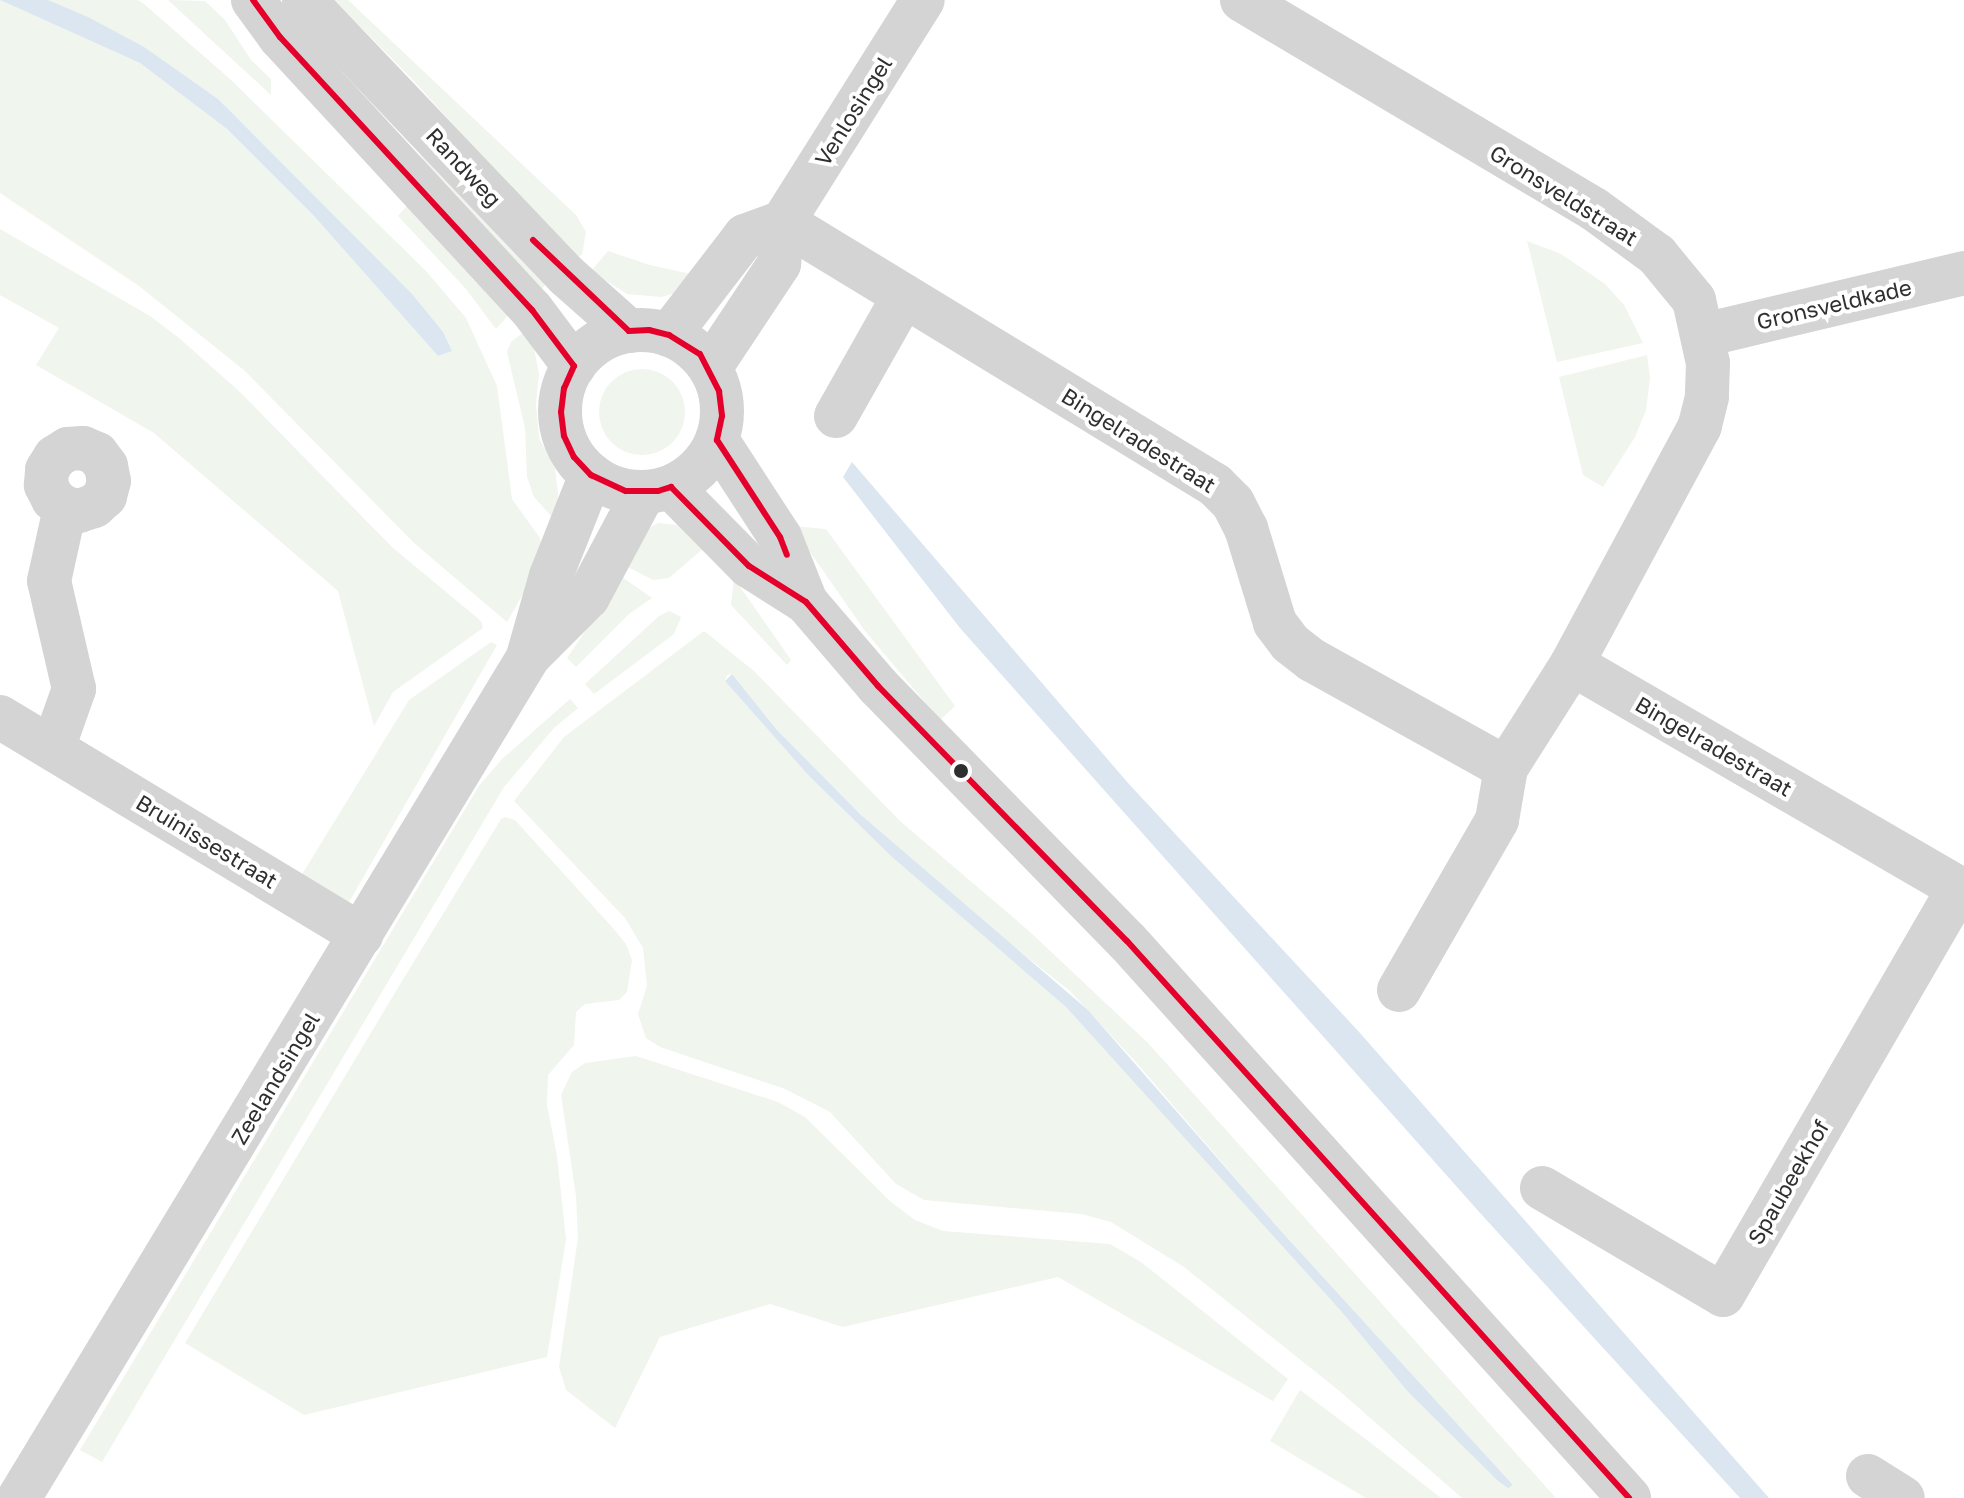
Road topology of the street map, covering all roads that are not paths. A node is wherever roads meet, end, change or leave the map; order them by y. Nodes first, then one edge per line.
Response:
1 (253, 0) edge
2 (304, 0) edge
3 (923, 0) edge
4 (1242, 0) edge
5 (783, 222) junction
6 (1964, 273) edge
7 (904, 296) junction
8 (649, 333) junction
9 (1704, 335) junction
10 (574, 366) junction
11 (710, 368) junction
12 (836, 416) dead end
13 (717, 440) junction
14 (591, 475) junction
15 (658, 489) junction
16 (65, 508) dead end
17 (806, 602) junction
18 (529, 656) junction
19 (1572, 664) junction
20 (0, 717) edge
21 (53, 748) junction
22 (1506, 768) junction
23 (1962, 889) edge
24 (361, 935) junction
25 (1399, 990) dead end
26 (1542, 1188) dead end
27 (19, 1498) edge
28 (1629, 1498) edge

1 - 10 street
2 - 8 street, Randweg
3 - 5 street, Venlosingel
4 - 9 street, Gronsveldstraat
5 - 7 street, Bingelradestraat
5 - 8 street
5 - 11 street, Venlosingel
6 - 9 street, Gronsveldkade
7 - 12 street
7 - 22 street, Bingelradestraat
8 - 10 street
8 - 11 street
9 - 19 street, Gronsveldstraat
10 - 14 street
11 - 13 street
13 - 15 street
13 - 17 street
14 - 15 street
14 - 18 street, Zeelandsingel
15 - 17 street
15 - 18 street, Zeelandsingel
16 - 21 street
17 - 28 street
18 - 24 street, Zeelandsingel
19 - 22 street
19 - 23 street, Bingelradestraat
20 - 21 street, Bruinissestraat
21 - 24 street, Bruinissestraat
22 - 25 street
23 - 26 street, Spaubeekhof
24 - 27 street, Zeelandsingel

